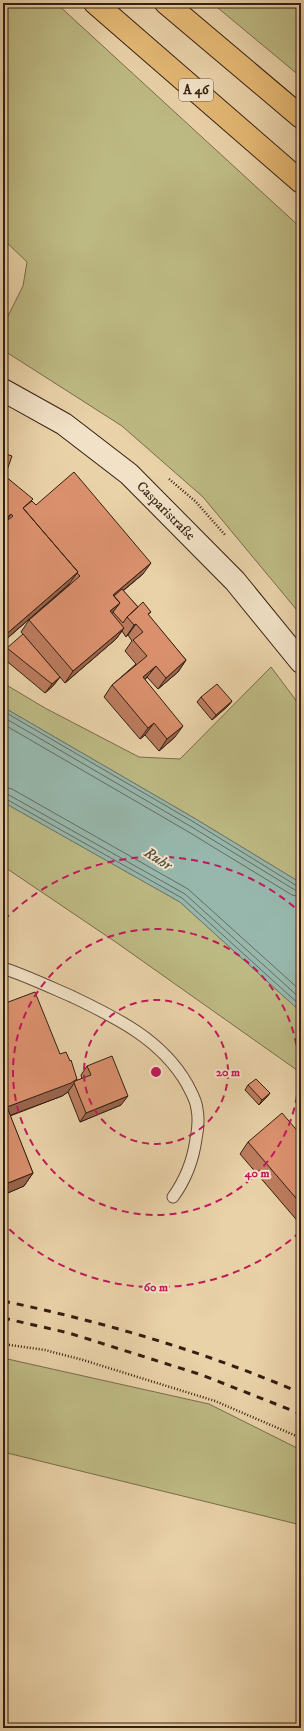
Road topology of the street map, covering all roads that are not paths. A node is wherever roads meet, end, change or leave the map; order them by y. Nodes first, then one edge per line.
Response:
1 (95, 3) edge
2 (166, 3) edge
3 (301, 117) edge
4 (299, 180) edge
5 (3, 390) edge
6 (301, 662) edge
7 (3, 968) edge
8 (173, 1197) dead end

1 - 4 highway, A 46
2 - 3 highway
5 - 6 main road, Casparistraße
7 - 8 lane

